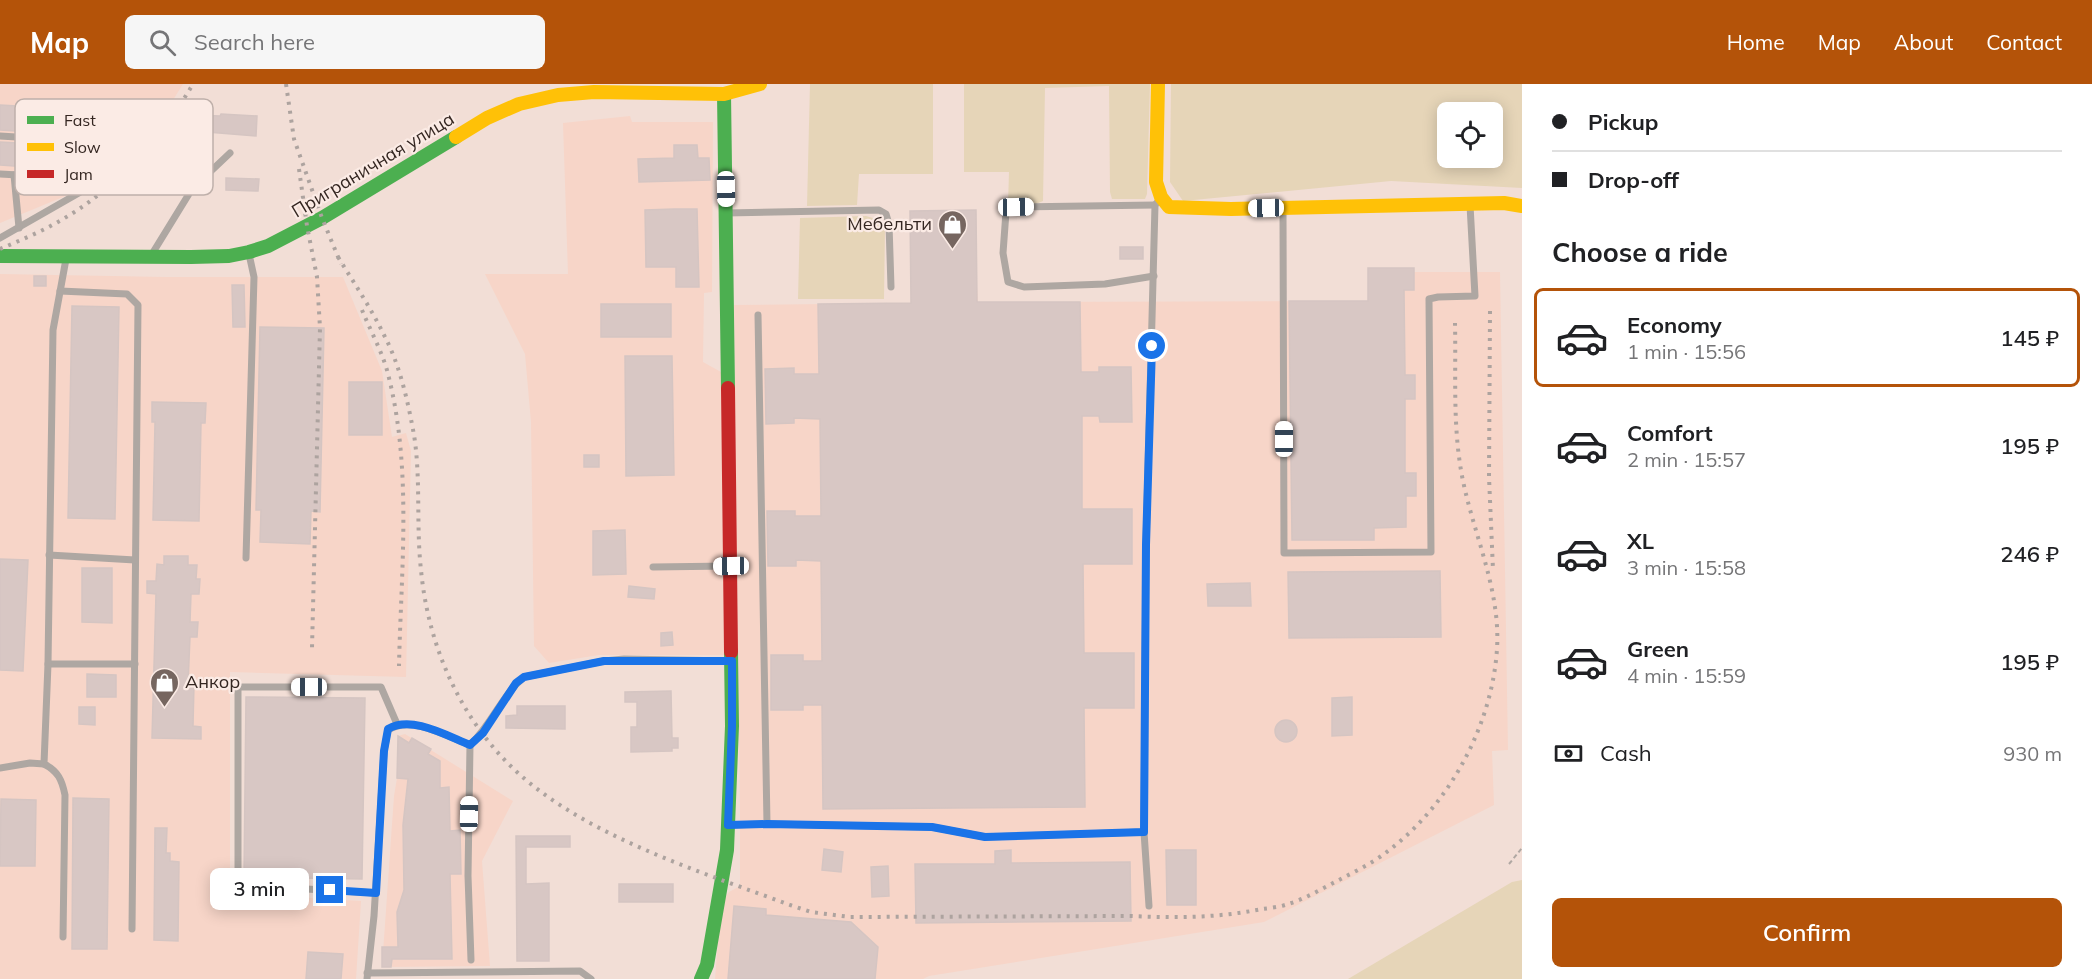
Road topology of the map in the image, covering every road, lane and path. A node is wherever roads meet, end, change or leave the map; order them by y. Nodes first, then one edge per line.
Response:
1 (760, 84) edge
2 (1158, 84) edge
3 (724, 94) junction
4 (0, 136) edge
5 (15, 137) edge
6 (230, 153) dead end
7 (213, 169) edge
8 (0, 174) edge
9 (14, 175) joint
10 (15, 186) edge
11 (16, 195) edge
12 (76, 195) edge
13 (188, 195) edge
14 (1158, 201) junction
15 (1470, 204) junction
16 (1522, 206) edge
17 (1283, 208) junction
18 (726, 213) junction
19 (19, 228) junction
20 (0, 238) edge
21 (249, 252) junction
22 (0, 256) edge
23 (151, 256) junction
24 (67, 257) junction
25 (1154, 276) junction
26 (891, 287) dead end
27 (60, 291) junction
28 (758, 315) dead end
29 (49, 555) junction
30 (246, 558) dead end
31 (135, 560) junction
32 (731, 566) junction
33 (653, 567) dead end
34 (732, 661) junction
35 (48, 664) junction
36 (135, 664) junction
37 (397, 724) junction
38 (470, 745) junction
39 (44, 764) junction
40 (0, 768) edge
41 (767, 824) junction
42 (728, 825) junction
43 (1144, 832) junction
44 (1522, 848) edge
45 (1509, 864) dead end
46 (376, 893) junction
47 (1149, 906) dead end
48 (132, 929) dead end
49 (63, 937) dead end
50 (471, 960) dead end
51 (367, 976) edge
52 (591, 979) edge
53 (701, 979) edge

1 - 3 street, Приграничная улица
2 - 14 street
3 - 18 street
3 - 21 street, Приграничная улица
4 - 5 lane
6 - 7 lane
8 - 9 lane
9 - 10 lane
11 - 19 lane
12 - 19 lane
13 - 23 lane
14 - 17 street
14 - 25 lane
14 - 25 lane
15 - 16 street
15 - 17 street
15 - 17 lane
18 - 26 lane
18 - 32 street
19 - 20 lane
21 - 23 street, Приграничная улица
21 - 30 lane
22 - 24 street, Приграничная улица
23 - 24 street, Приграничная улица
24 - 27 lane
25 - 43 lane
27 - 29 lane
27 - 31 lane
28 - 41 lane
29 - 31 lane
29 - 35 lane
31 - 36 lane
32 - 33 lane
32 - 34 street
34 - 38 lane
34 - 42 street
35 - 36 lane
35 - 39 lane
36 - 48 lane
37 - 38 lane
37 - 46 lane
37 - 46 lane
38 - 50 lane
39 - 40 lane
39 - 49 lane
41 - 42 lane
41 - 43 lane
42 - 53 street
43 - 47 lane
44 - 45 path
46 - 51 lane
51 - 52 lane

